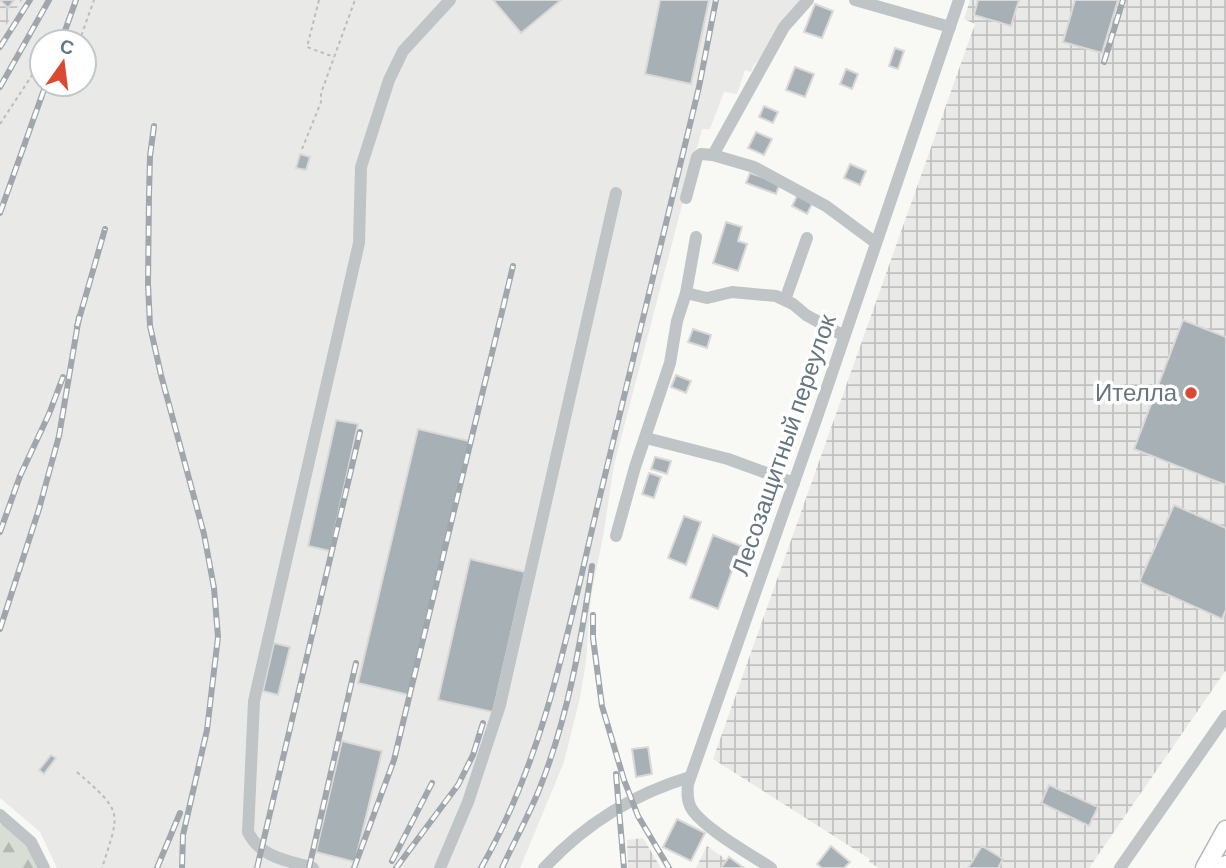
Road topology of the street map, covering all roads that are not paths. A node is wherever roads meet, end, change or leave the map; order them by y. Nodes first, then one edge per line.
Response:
1 (450, 0) edge
2 (808, 0) edge
3 (855, 0) edge
4 (959, 0) edge
5 (950, 27) junction
6 (713, 155) junction
7 (616, 193) dead end
8 (685, 198) dead end
9 (696, 237) dead end
10 (807, 238) dead end
11 (876, 243) junction
12 (685, 293) junction
13 (785, 300) junction
14 (844, 337) junction
15 (646, 438) junction
16 (794, 483) junction
17 (616, 536) dead end
18 (1226, 716) edge
19 (690, 777) junction
20 (0, 814) edge
21 (1226, 831) edge
22 (44, 868) edge
23 (313, 868) edge
24 (440, 868) edge
25 (544, 868) edge
26 (771, 868) edge
27 (1120, 868) edge
28 (1205, 868) edge

1 - 23 street
2 - 6 street
3 - 5 street
4 - 5 street, Лесозащитный переулок
5 - 11 street, Лесозащитный переулок
6 - 8 street
6 - 11 street
7 - 24 street
9 - 12 street
10 - 13 street
11 - 14 street, Лесозащитный переулок
12 - 13 street
12 - 15 street
13 - 14 street
14 - 16 street, Лесозащитный переулок
15 - 16 street
15 - 17 street
16 - 19 street, Лесозащитный переулок
18 - 27 street
19 - 25 street
19 - 26 street, Лесозащитный переулок
20 - 22 street
21 - 28 highway

